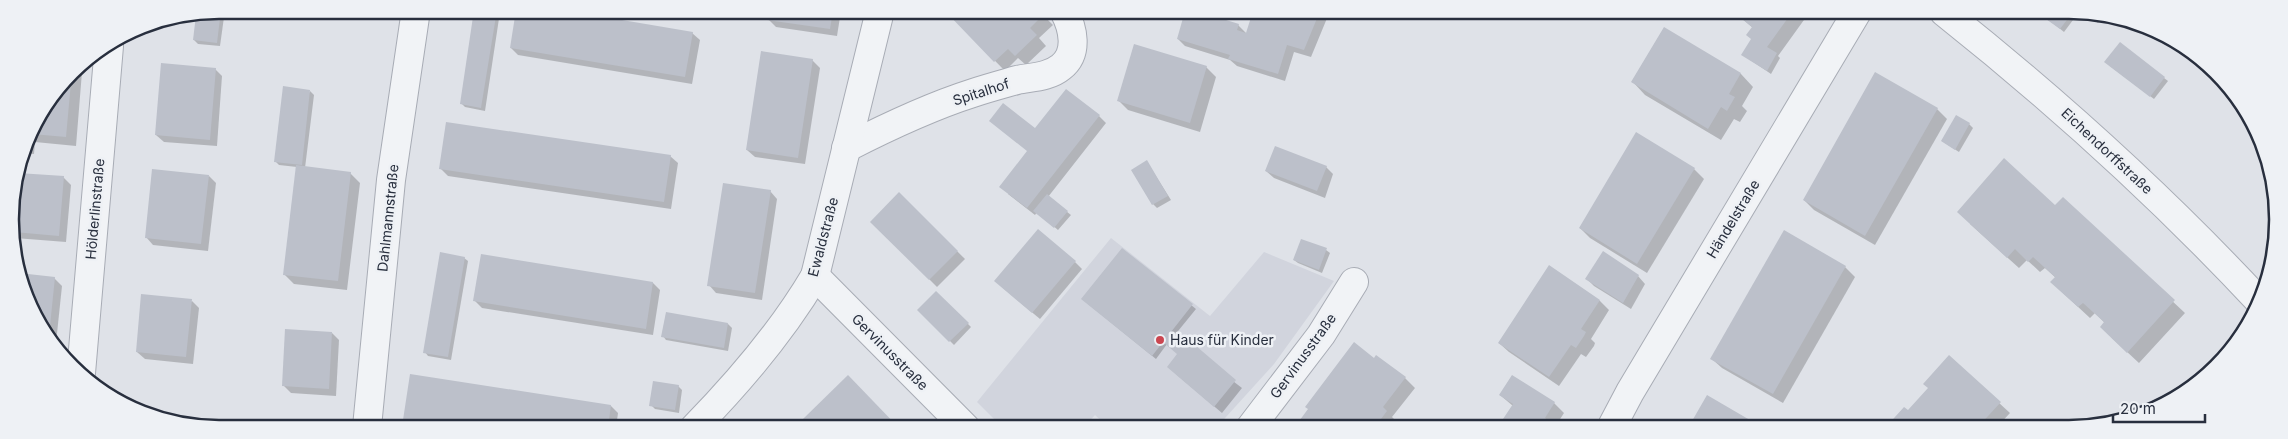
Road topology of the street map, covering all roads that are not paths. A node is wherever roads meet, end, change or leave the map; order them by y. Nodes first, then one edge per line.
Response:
1 (415, 19) edge
2 (878, 19) edge
3 (1069, 19) edge
4 (1853, 19) edge
5 (1953, 19) edge
6 (109, 52) edge
7 (846, 148) junction
8 (815, 276) junction
9 (1354, 282) dead end
10 (2254, 296) edge
11 (82, 365) edge
12 (368, 420) edge
13 (701, 420) edge
14 (958, 420) edge
15 (1256, 420) edge
16 (1615, 420) edge

1 - 12 street, Dahlmannstraße
2 - 7 street, Ewaldstraße
3 - 7 street, Spitalhof
4 - 16 street, Händelstraße
5 - 10 street, Eichendorffstraße
6 - 11 street, Hölderlinstraße
7 - 8 street, Ewaldstraße
8 - 13 street, Ewaldstraße
8 - 14 street, Gervinusstraße
9 - 15 street, Gervinusstraße

